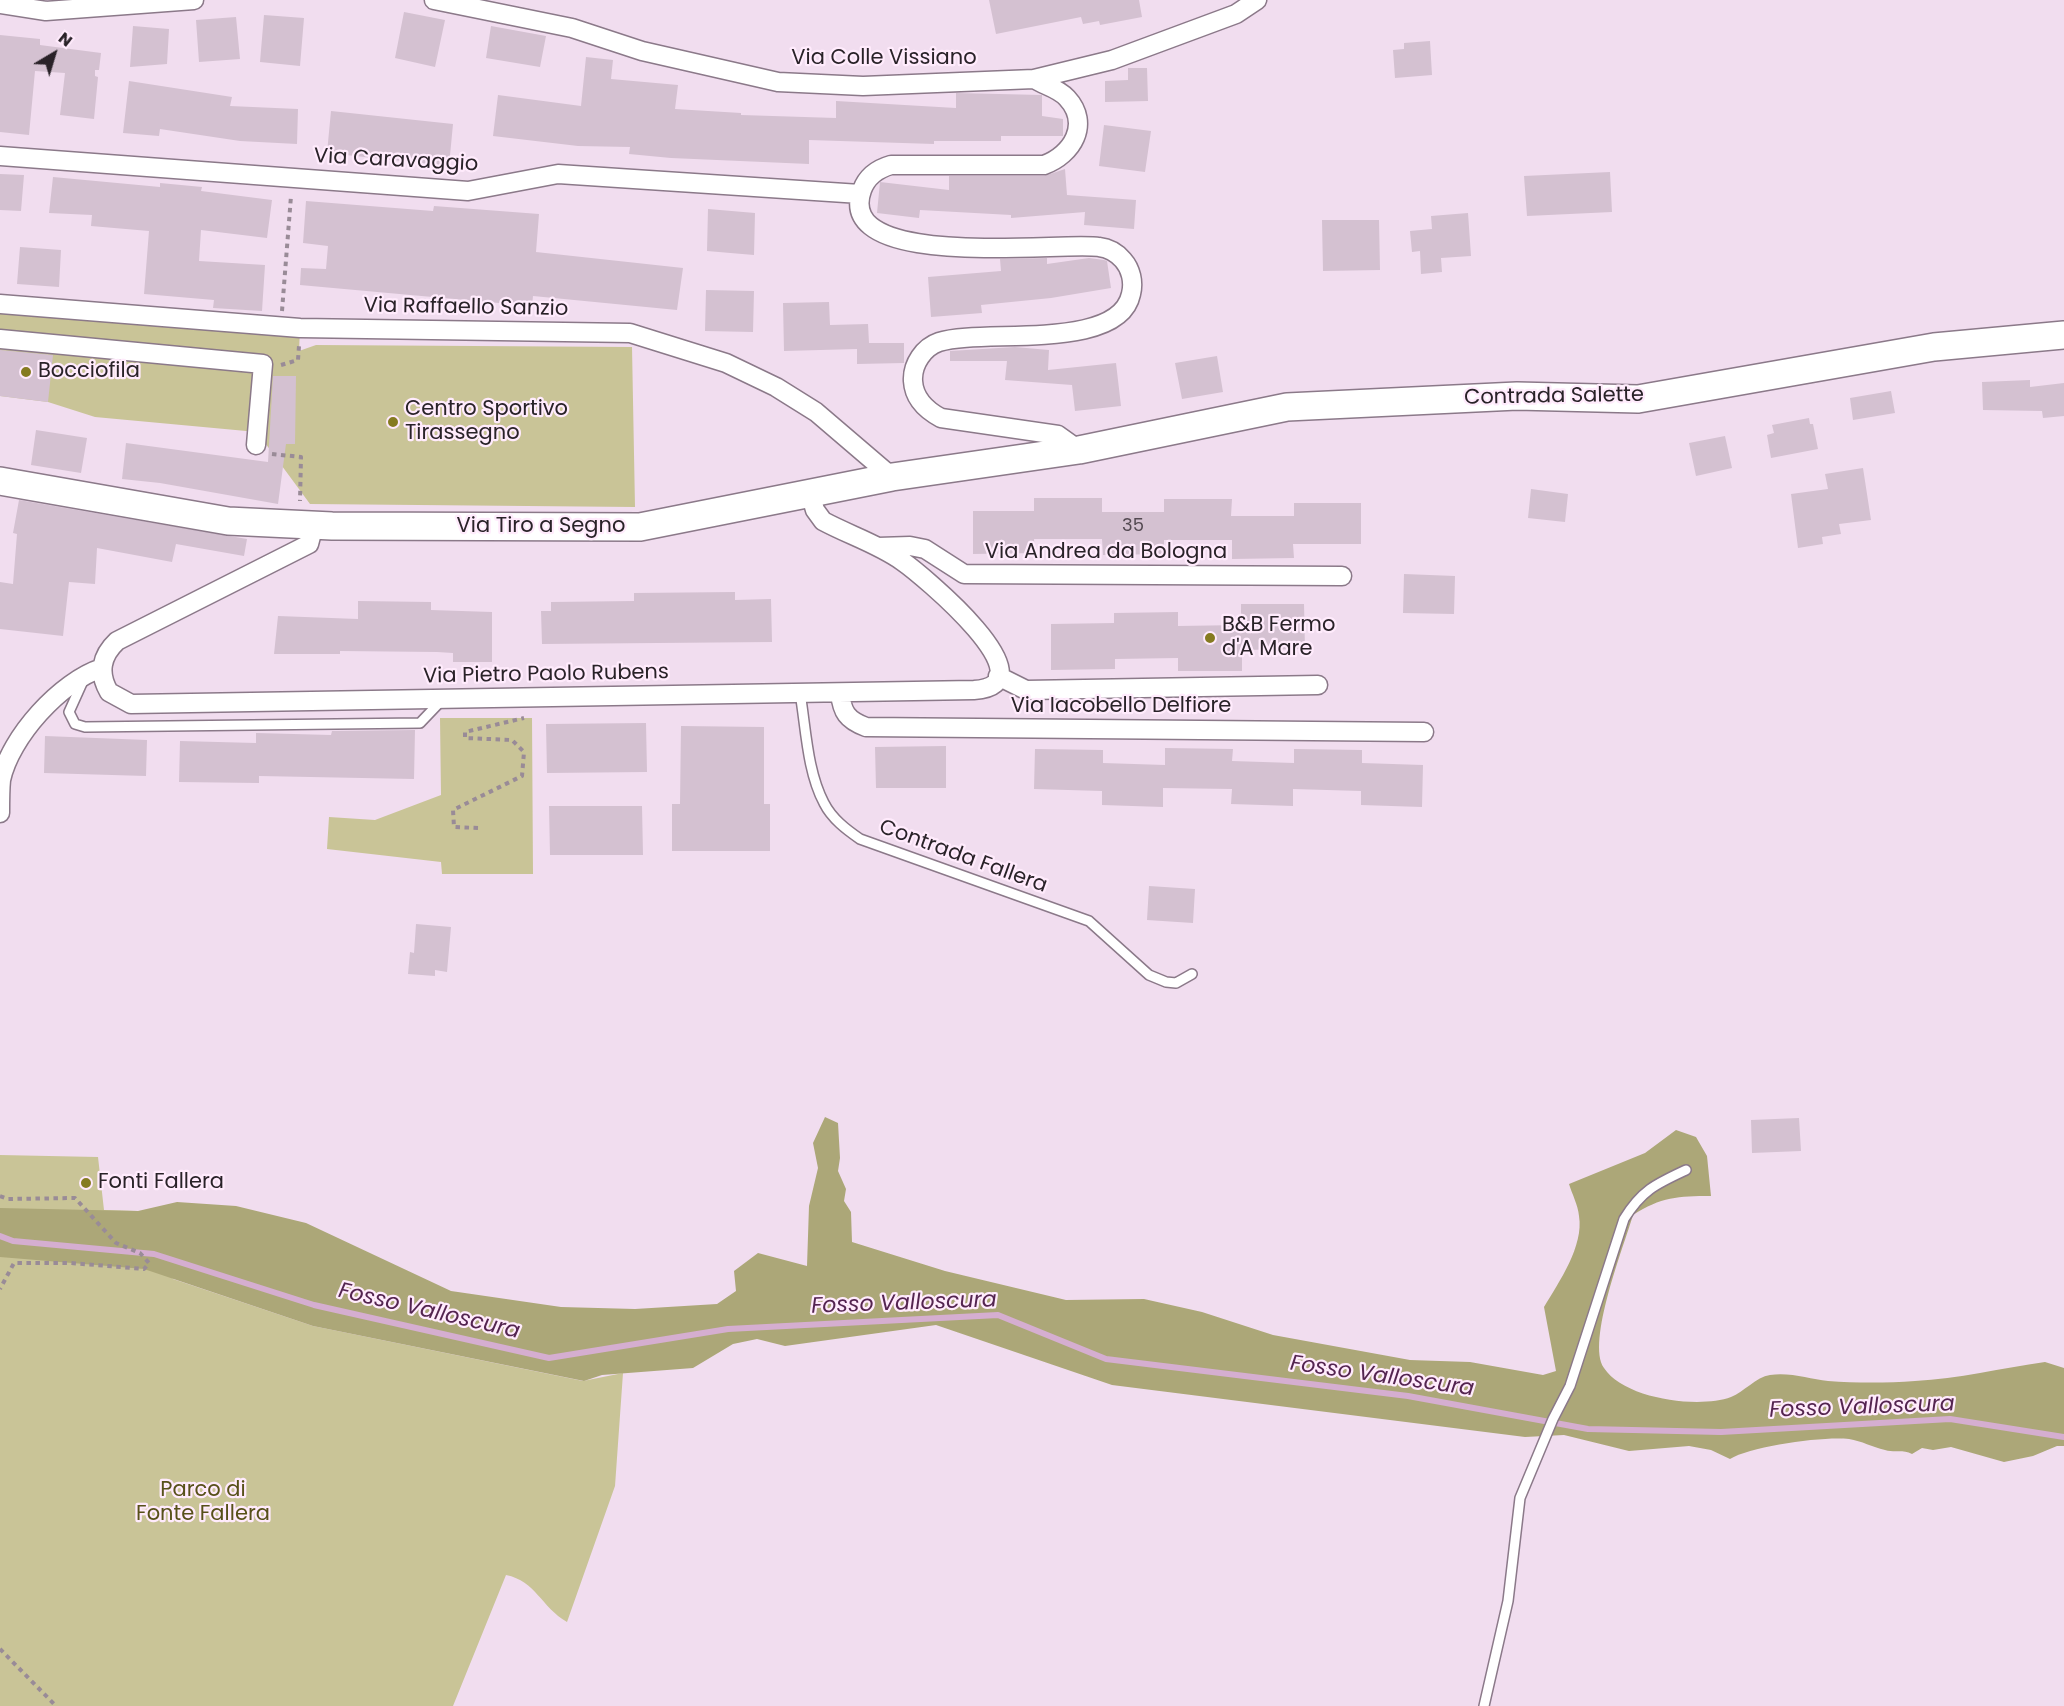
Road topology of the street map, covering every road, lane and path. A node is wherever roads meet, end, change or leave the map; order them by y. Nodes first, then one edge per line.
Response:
1 (194, 0) edge
2 (434, 0) edge
3 (1254, 1) edge
4 (0, 4) edge
5 (1034, 79) junction
6 (0, 156) edge
7 (292, 178) junction
8 (861, 194) junction
9 (0, 304) edge
10 (280, 326) junction
11 (300, 328) junction
12 (2064, 335) edge
13 (0, 339) edge
14 (263, 364) junction
15 (256, 445) joint
16 (1079, 450) junction
17 (892, 477) junction
18 (0, 481) edge
19 (810, 493) junction
20 (307, 516) junction
21 (878, 547) junction
22 (1342, 576) dead end
23 (95, 670) junction
24 (998, 676) junction
25 (1318, 685) dead end
26 (800, 693) junction
27 (840, 693) junction
28 (442, 699) junction
29 (523, 714) dead end
30 (1424, 732) dead end
31 (0, 813) edge
32 (478, 828) dead end
33 (1192, 974) dead end
34 (1686, 1170) dead end
35 (0, 1196) edge
36 (0, 1289) edge
37 (0, 1649) edge
38 (56, 1706) edge
39 (1484, 1706) edge

1 - 4 street
2 - 5 street, Via Colle Vissiano
3 - 5 street, Via Colle Vissiano
5 - 8 street
6 - 7 street, Via Caravaggio
7 - 8 street, Via Caravaggio
7 - 10 path
8 - 16 street
9 - 10 street, Via Raffaello Sanzio
10 - 11 street, Via Raffaello Sanzio
11 - 14 path
11 - 17 street, Via Raffaello Sanzio
12 - 16 main road, Contrada Salette
13 - 14 street
14 - 15 street
15 - 20 path
16 - 17 main road, Via Tiro a Segno
17 - 19 main road, Via Tiro a Segno
18 - 20 main road, Via Tiro a Segno
19 - 20 main road, Via Tiro a Segno
19 - 21 street
20 - 23 street
21 - 22 street, Via Andrea da Bologna
21 - 24 street
23 - 28 street, Via Pietro Paolo Rubens
23 - 28 lane
23 - 31 street
24 - 25 street
24 - 27 street, Via Pietro Paolo Rubens
26 - 27 street, Via Pietro Paolo Rubens
26 - 28 street, Via Pietro Paolo Rubens
26 - 33 lane, Contrada Fallera
27 - 30 street, Via Iacobello Delfiore
29 - 32 path
34 - 39 lane
35 - 36 path
37 - 38 path

